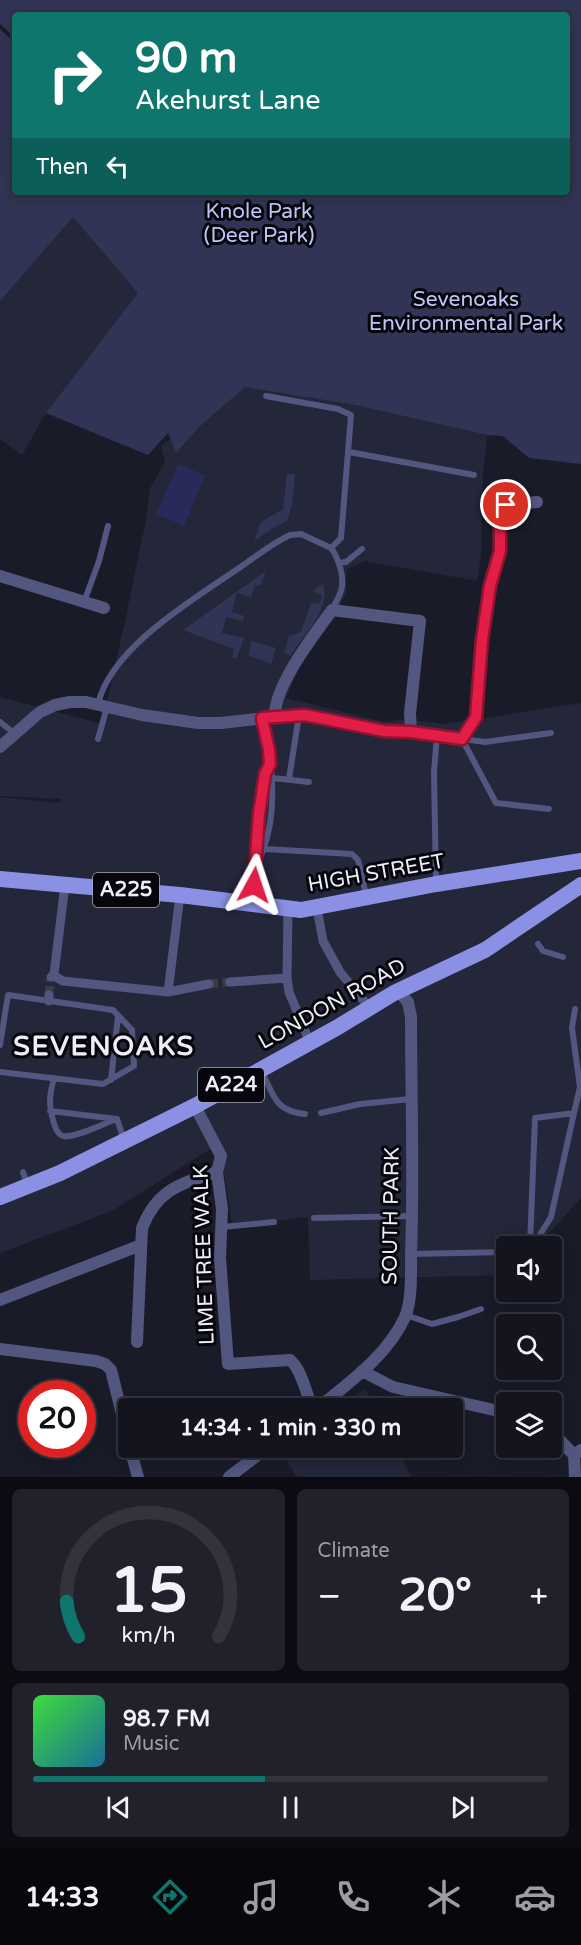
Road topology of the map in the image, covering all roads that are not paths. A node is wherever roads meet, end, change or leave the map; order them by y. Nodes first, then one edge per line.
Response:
1 (266, 396) dead end
2 (349, 452) junction
3 (474, 475) dead end
4 (537, 502) dead end
5 (108, 526) dead end
6 (331, 548) junction
7 (362, 549) dead end
8 (339, 563) junction
9 (0, 576) edge
10 (84, 602) junction
11 (104, 608) dead end
12 (332, 610) junction
13 (102, 706) junction
14 (299, 714) junction
15 (275, 716) junction
16 (262, 718) junction
17 (0, 722) edge
18 (411, 732) junction
19 (14, 733) junction
20 (550, 733) dead end
21 (437, 735) junction
22 (98, 739) dead end
23 (462, 739) junction
24 (0, 747) edge
25 (270, 764) junction
26 (273, 778) junction
27 (289, 779) junction
28 (309, 783) dead end
29 (549, 809) dead end
30 (265, 849) junction
31 (577, 861) edge
32 (256, 866) junction
33 (581, 878) edge
34 (0, 879) edge
35 (436, 884) junction
36 (65, 885) junction
37 (581, 885) edge
38 (180, 895) junction
39 (367, 898) junction
40 (251, 904) junction
41 (318, 908) junction
42 (288, 909) junction
43 (538, 944) dead end
44 (563, 957) dead end
45 (287, 978) junction
46 (230, 982) tunnel mouth
47 (209, 984) tunnel mouth
48 (398, 991) junction
49 (168, 992) junction
50 (369, 1007) junction
51 (575, 1009) dead end
52 (118, 1016) junction
53 (0, 1042) edge
54 (310, 1043) junction
55 (260, 1069) junction
56 (0, 1072) edge
57 (54, 1078) junction
58 (111, 1080) junction
59 (411, 1099) junction
60 (195, 1106) junction
61 (50, 1111) junction
62 (321, 1113) dead end
63 (574, 1113) junction
64 (305, 1114) dead end
65 (117, 1119) junction
66 (124, 1141) junction
67 (217, 1172) junction
68 (0, 1197) edge
69 (413, 1216) junction
70 (314, 1218) dead end
71 (274, 1222) dead end
72 (222, 1227) junction
73 (532, 1236) edge
74 (539, 1236) edge
75 (141, 1245) junction
76 (496, 1252) edge
77 (411, 1254) junction
78 (0, 1300) edge
79 (481, 1309) dead end
80 (406, 1315) junction
81 (137, 1342) dead end
82 (0, 1349) edge
83 (362, 1371) junction
84 (118, 1398) edge
85 (308, 1398) edge
86 (330, 1398) edge
87 (496, 1410) edge
88 (562, 1440) edge
89 (578, 1452) edge
90 (133, 1458) edge
91 (254, 1458) edge
92 (138, 1477) edge
93 (228, 1477) edge
94 (576, 1477) edge

1 - 2 lane
2 - 3 lane
2 - 6 lane
4 - 23 street
5 - 10 lane
6 - 8 lane
6 - 13 lane
7 - 8 lane
8 - 12 lane
9 - 10 street
10 - 11 street
12 - 15 street
12 - 18 street
13 - 16 street
13 - 19 street
13 - 22 lane
14 - 15 street
14 - 18 street
14 - 27 lane
15 - 16 street
16 - 25 lane
17 - 19 lane
18 - 21 street
19 - 24 street
20 - 23 lane
21 - 23 street
21 - 35 lane
23 - 29 lane
25 - 26 lane
25 - 32 lane
26 - 27 lane
26 - 30 lane
27 - 28 lane
30 - 32 lane
30 - 39 lane
31 - 33 main road
31 - 35 main road, HIGH STREET / A225
32 - 40 lane
34 - 36 main road, HIGH STREET / A225
35 - 39 main road, HIGH STREET / A225
36 - 38 main road, HIGH STREET / A225
36 - 49 street
37 - 48 main road, LONDON ROAD / A224
38 - 40 main road, HIGH STREET / A225
38 - 49 street
39 - 41 main road, HIGH STREET / A225
40 - 42 main road, HIGH STREET / A225
41 - 42 main road, HIGH STREET / A225
41 - 50 street
42 - 45 street
43 - 44 lane
45 - 46 street
45 - 54 street
47 - 49 street
48 - 50 main road, LONDON ROAD / A224
48 - 59 street, SOUTH PARK
50 - 54 main road, LONDON ROAD / A224
51 - 63 lane
52 - 53 lane
52 - 58 lane
52 - 58 lane
54 - 55 main road, LONDON ROAD / A224
55 - 60 main road, LONDON ROAD / A224
55 - 64 lane
56 - 57 lane
57 - 58 lane
57 - 61 lane
59 - 62 lane
59 - 69 street, SOUTH PARK
60 - 66 main road, LONDON ROAD / A224
60 - 67 street, LIME TREE WALK
61 - 65 lane
61 - 65 lane
63 - 73 lane
63 - 74 lane
65 - 66 lane
66 - 68 main road, LONDON ROAD / A224
67 - 72 street, LIME TREE WALK
67 - 75 street
69 - 70 lane
69 - 77 street, SOUTH PARK
71 - 72 lane
72 - 85 street, LIME TREE WALK
75 - 78 street
75 - 81 street
76 - 77 lane
77 - 80 street, SOUTH PARK
79 - 80 lane
80 - 83 street, SOUTH PARK
82 - 84 street
83 - 86 street, SOUTH PARK
83 - 87 street
88 - 89 street
89 - 94 street
90 - 92 street
91 - 93 street

